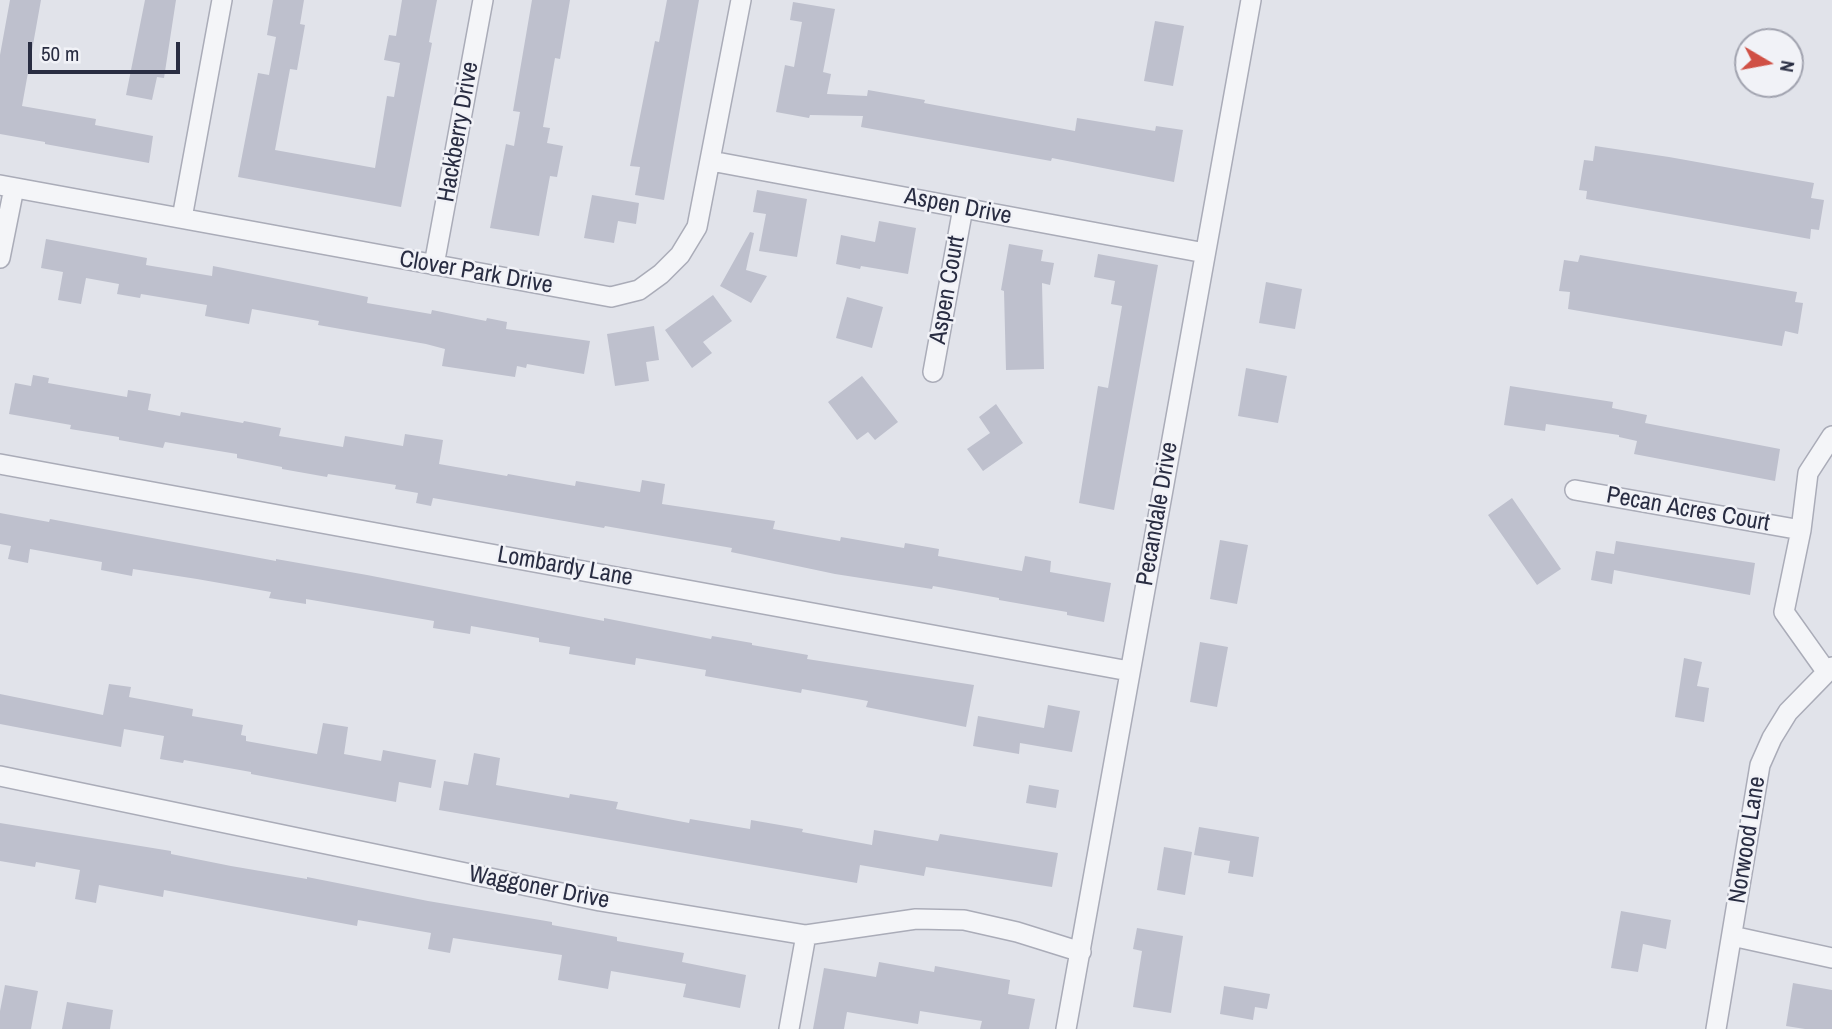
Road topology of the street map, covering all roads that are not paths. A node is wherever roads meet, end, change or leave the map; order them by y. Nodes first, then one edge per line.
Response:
1 (222, 0) edge
2 (483, 0) edge
3 (741, 0) edge
4 (1251, 0) edge
5 (711, 161) junction
6 (7, 186) edge
7 (963, 208) junction
8 (182, 218) junction
9 (1205, 253) junction
10 (0, 258) edge
11 (434, 265) junction
12 (933, 372) dead end
13 (1832, 436) edge
14 (0, 464) edge
15 (1575, 490) dead end
16 (1801, 530) junction
17 (1829, 669) edge
18 (1129, 671) junction
19 (0, 776) edge
20 (806, 935) junction
21 (1732, 936) junction
22 (1081, 952) junction
23 (1832, 958) edge
24 (789, 1029) edge
25 (1066, 1029) edge
26 (1716, 1029) edge

1 - 8 street
2 - 11 street, Hackberry Drive
3 - 5 street, Clover Park Drive
4 - 9 street, Pecandale Drive
5 - 7 street, Aspen Drive
5 - 11 street, Clover Park Drive
6 - 8 street, Clover Park Drive
6 - 10 street
7 - 9 street, Aspen Drive
7 - 12 street, Aspen Court
8 - 11 street, Clover Park Drive
9 - 18 street, Pecandale Drive
13 - 16 street, Norwood Lane
14 - 18 street, Lombardy Lane
15 - 16 street, Pecan Acres Court
16 - 17 street, Norwood Lane
17 - 21 street, Norwood Lane
18 - 22 street, Pecandale Drive
19 - 20 street, Waggoner Drive
20 - 22 street, Waggoner Drive
20 - 24 street
21 - 23 street
21 - 26 street, Norwood Lane
22 - 25 street, Pecandale Drive

